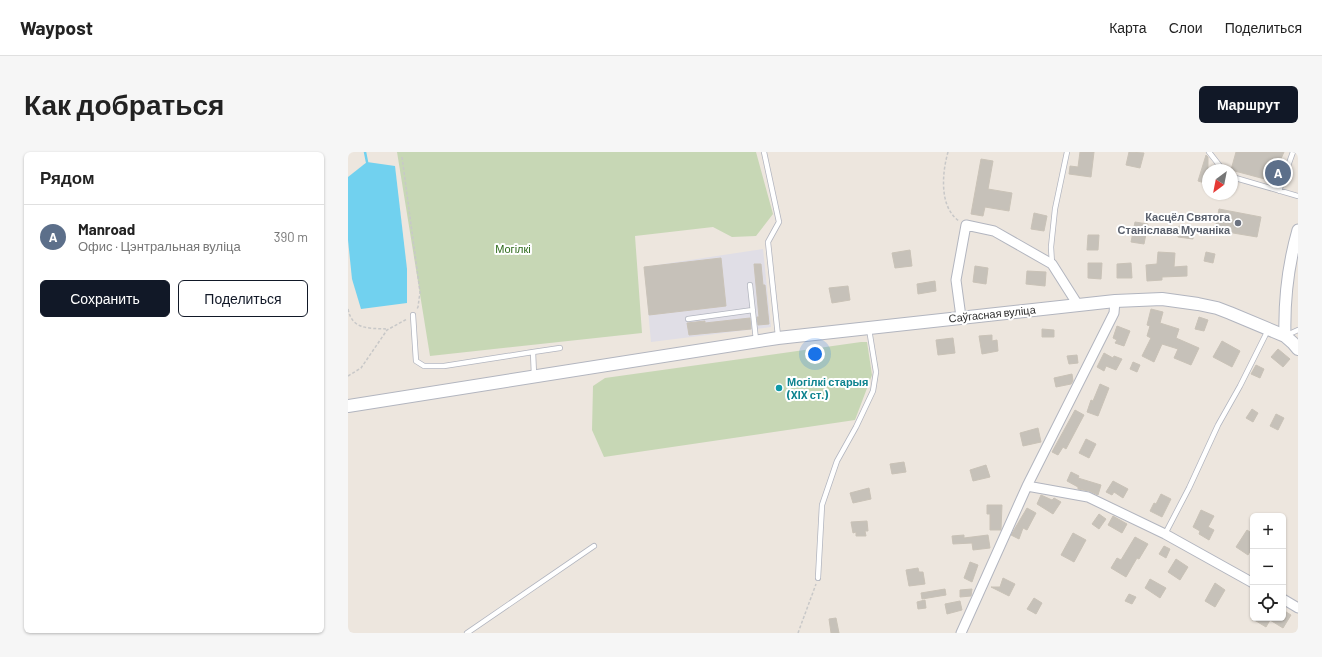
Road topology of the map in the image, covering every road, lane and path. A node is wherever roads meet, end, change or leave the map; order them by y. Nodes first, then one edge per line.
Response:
1 (764, 152) edge
2 (948, 152) edge
3 (1067, 152) edge
4 (1209, 152) edge
5 (1293, 152) edge
6 (402, 157) dead end
7 (1218, 164) edge
8 (1238, 179) edge
9 (1279, 191) junction
10 (1298, 196) edge
11 (966, 226) junction
12 (1297, 237) edge
13 (1052, 264) junction
14 (750, 285) dead end
15 (1115, 301) junction
16 (1078, 305) junction
17 (348, 309) edge
18 (753, 310) junction
19 (413, 315) junction
20 (960, 318) junction
21 (688, 319) dead end
22 (868, 328) junction
23 (1268, 329) junction
24 (387, 330) junction
25 (1298, 330) edge
26 (1285, 336) junction
27 (778, 338) junction
28 (756, 341) junction
29 (560, 348) dead end
30 (1298, 349) edge
31 (533, 352) junction
32 (348, 376) edge
33 (534, 377) junction
34 (348, 406) edge
35 (1027, 486) junction
36 (1165, 534) junction
37 (594, 546) dead end
38 (818, 578) joint
39 (1250, 581) edge
40 (1286, 601) edge
41 (1298, 608) edge
42 (467, 633) edge
43 (798, 633) edge
44 (961, 633) edge

1 - 27 lane
2 - 11 path
3 - 13 lane
4 - 7 lane
5 - 9 lane
6 - 19 path
8 - 9 lane
9 - 10 lane
11 - 13 street
11 - 20 street
12 - 26 street
13 - 16 street
14 - 18 lane
15 - 16 main road, Саўгасная вуліца
15 - 23 main road, Саўгасная вуліца
15 - 35 street
16 - 20 main road, Саўгасная вуліца
17 - 24 path
18 - 21 lane
18 - 28 lane
19 - 24 path
19 - 31 lane
20 - 22 main road, Саўгасная вуліца
22 - 27 main road, Саўгасная вуліца
22 - 38 lane
23 - 26 main road, Саўгасная вуліца
23 - 36 lane
24 - 32 path
25 - 26 lane
26 - 30 main road, Саўгасная вуліца
27 - 28 main road, Саўгасная вуліца
28 - 33 main road, Саўгасная вуліца
29 - 31 lane
31 - 33 lane
33 - 34 main road, Саўгасная вуліца
35 - 36 street
35 - 44 street
36 - 39 street
37 - 42 lane
38 - 43 path
40 - 41 street

